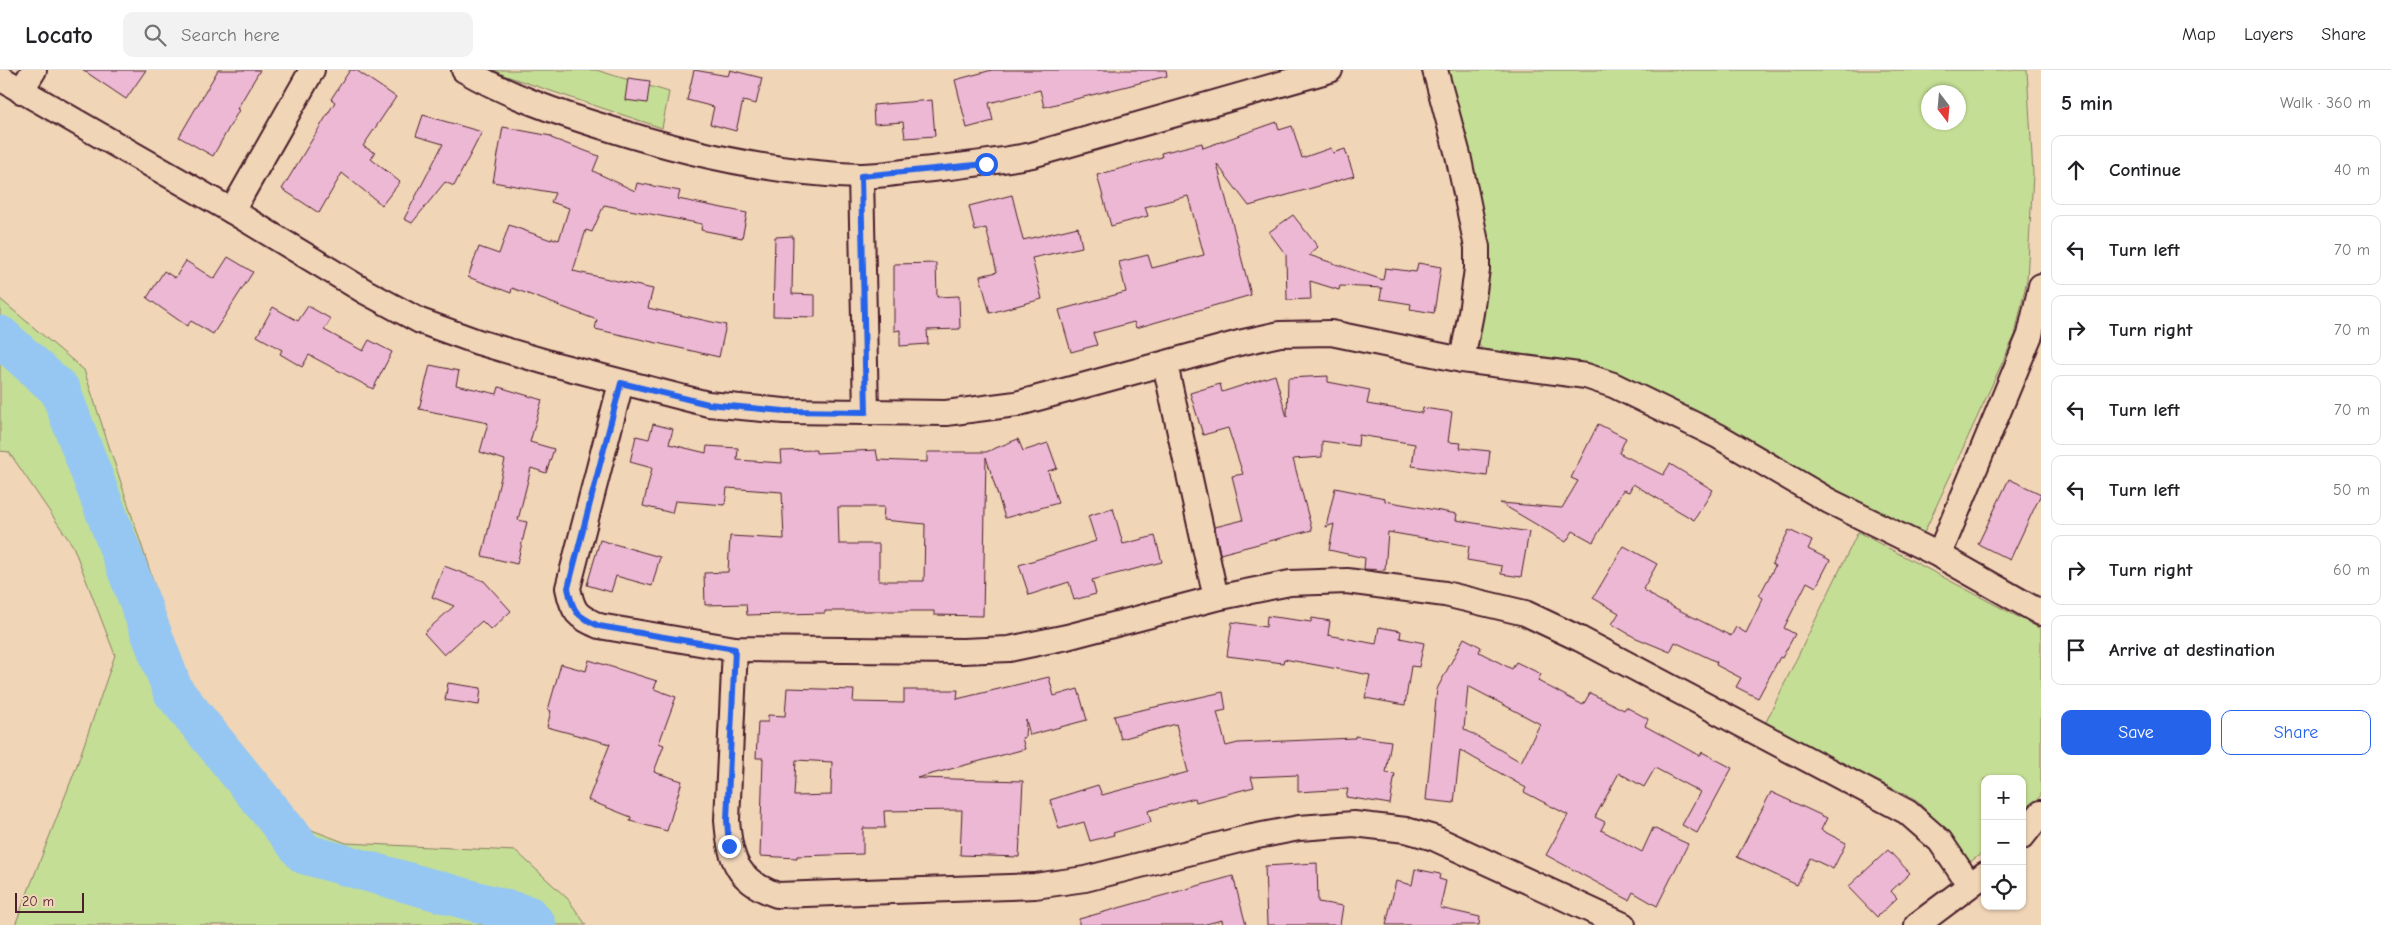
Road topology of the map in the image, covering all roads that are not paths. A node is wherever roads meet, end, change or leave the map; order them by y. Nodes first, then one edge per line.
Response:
1 (34, 70) edge
2 (312, 70) edge
3 (464, 70) edge
4 (1330, 70) edge
5 (1435, 70) edge
6 (1287, 75) edge
7 (0, 78) edge
8 (22, 91) junction
9 (861, 176) junction
10 (232, 211) junction
11 (2041, 286) edge
12 (2035, 337) edge
13 (1462, 360) junction
14 (1165, 364) junction
15 (621, 383) junction
16 (866, 412) junction
17 (1939, 555) junction
18 (1216, 598) junction
19 (2041, 613) edge
20 (735, 649) junction
21 (2041, 813) edge
22 (2026, 832) edge
23 (1977, 879) edge
24 (1623, 925) edge
25 (1917, 925) edge

1 - 8 street
2 - 10 street
3 - 9 street
4 - 6 street
5 - 13 street
6 - 9 street
7 - 8 street
8 - 10 street
9 - 16 street
10 - 15 street
11 - 12 street
12 - 17 street
13 - 14 street
13 - 17 street
14 - 16 street
14 - 18 street
15 - 16 street
15 - 20 street
17 - 19 street
18 - 20 street
18 - 23 street
20 - 24 street
21 - 22 street
23 - 25 street

